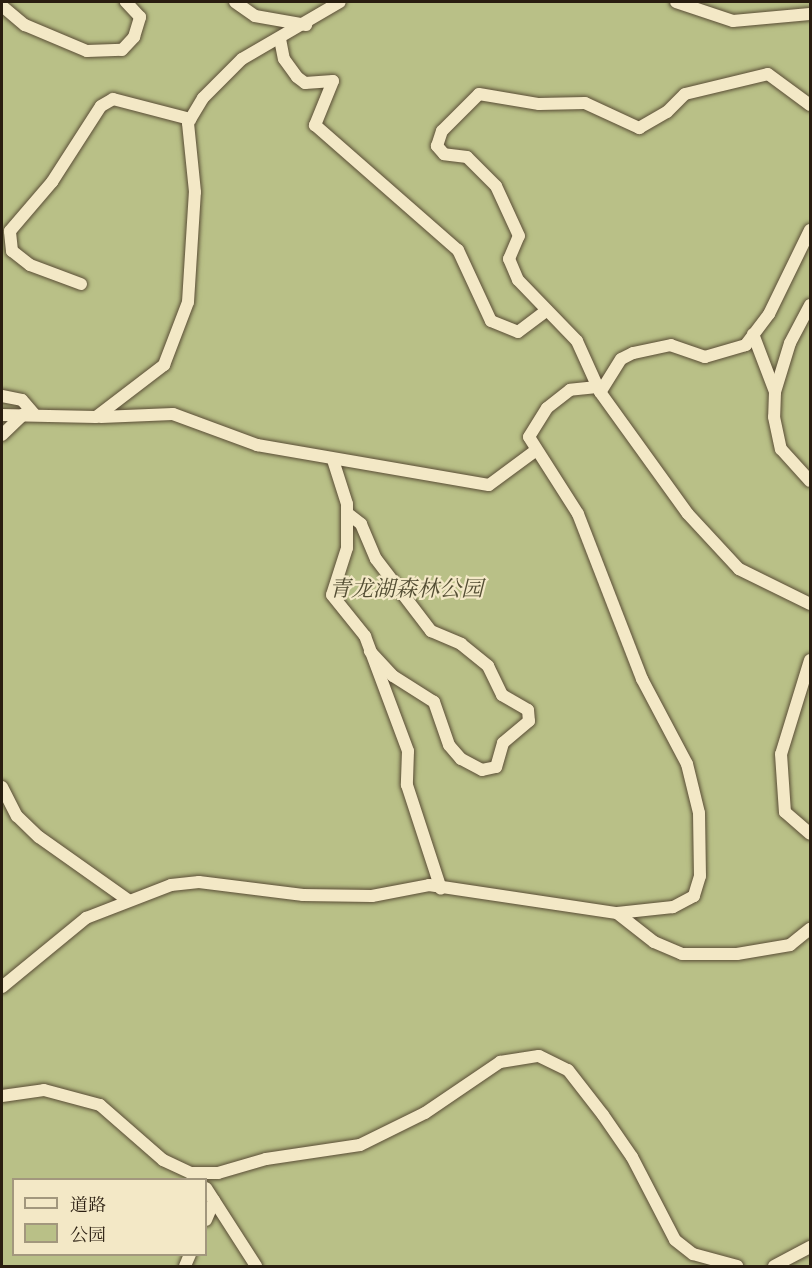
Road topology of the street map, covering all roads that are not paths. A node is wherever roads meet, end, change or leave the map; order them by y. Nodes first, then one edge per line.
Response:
1 (126, 2) edge
2 (235, 2) edge
3 (340, 2) edge
4 (676, 2) edge
5 (2, 6) edge
6 (810, 14) edge
7 (306, 25) junction
8 (280, 39) junction
9 (810, 105) edge
10 (190, 119) junction
11 (810, 230) edge
12 (81, 284) dead end
13 (810, 305) edge
14 (547, 310) junction
15 (753, 334) junction
16 (598, 390) junction
17 (775, 393) junction
18 (2, 396) edge
19 (30, 414) junction
20 (2, 415) edge
21 (96, 417) junction
22 (2, 435) edge
23 (535, 451) junction
24 (333, 460) junction
25 (810, 481) edge
26 (347, 513) junction
27 (810, 603) edge
28 (370, 651) junction
29 (810, 660) edge
30 (2, 787) edge
31 (810, 834) edge
32 (441, 889) junction
33 (128, 900) junction
34 (616, 913) junction
35 (810, 929) edge
36 (2, 987) edge
37 (2, 1096) edge
38 (198, 1176) edge
39 (207, 1190) edge
40 (214, 1201) junction
41 (207, 1218) edge
42 (810, 1247) edge
43 (256, 1266) edge
44 (737, 1266) edge
45 (774, 1266) edge

1 - 5 street
2 - 7 street
3 - 7 street
4 - 6 street
7 - 8 street
8 - 10 street
8 - 14 street
9 - 14 street
10 - 12 street
10 - 21 street
11 - 15 street
13 - 17 street
14 - 16 street
15 - 16 street
15 - 17 street
16 - 23 street
16 - 27 street
17 - 25 street
18 - 19 street
19 - 20 street
19 - 21 street
19 - 22 street
21 - 24 street
23 - 24 street
23 - 34 street
24 - 26 street
26 - 28 street
26 - 28 street
28 - 32 street
29 - 31 street
30 - 33 street
32 - 33 street
32 - 34 street
33 - 36 street
34 - 35 street
37 - 38 street
38 - 44 street
39 - 40 street
40 - 41 street
40 - 43 street
42 - 45 street

